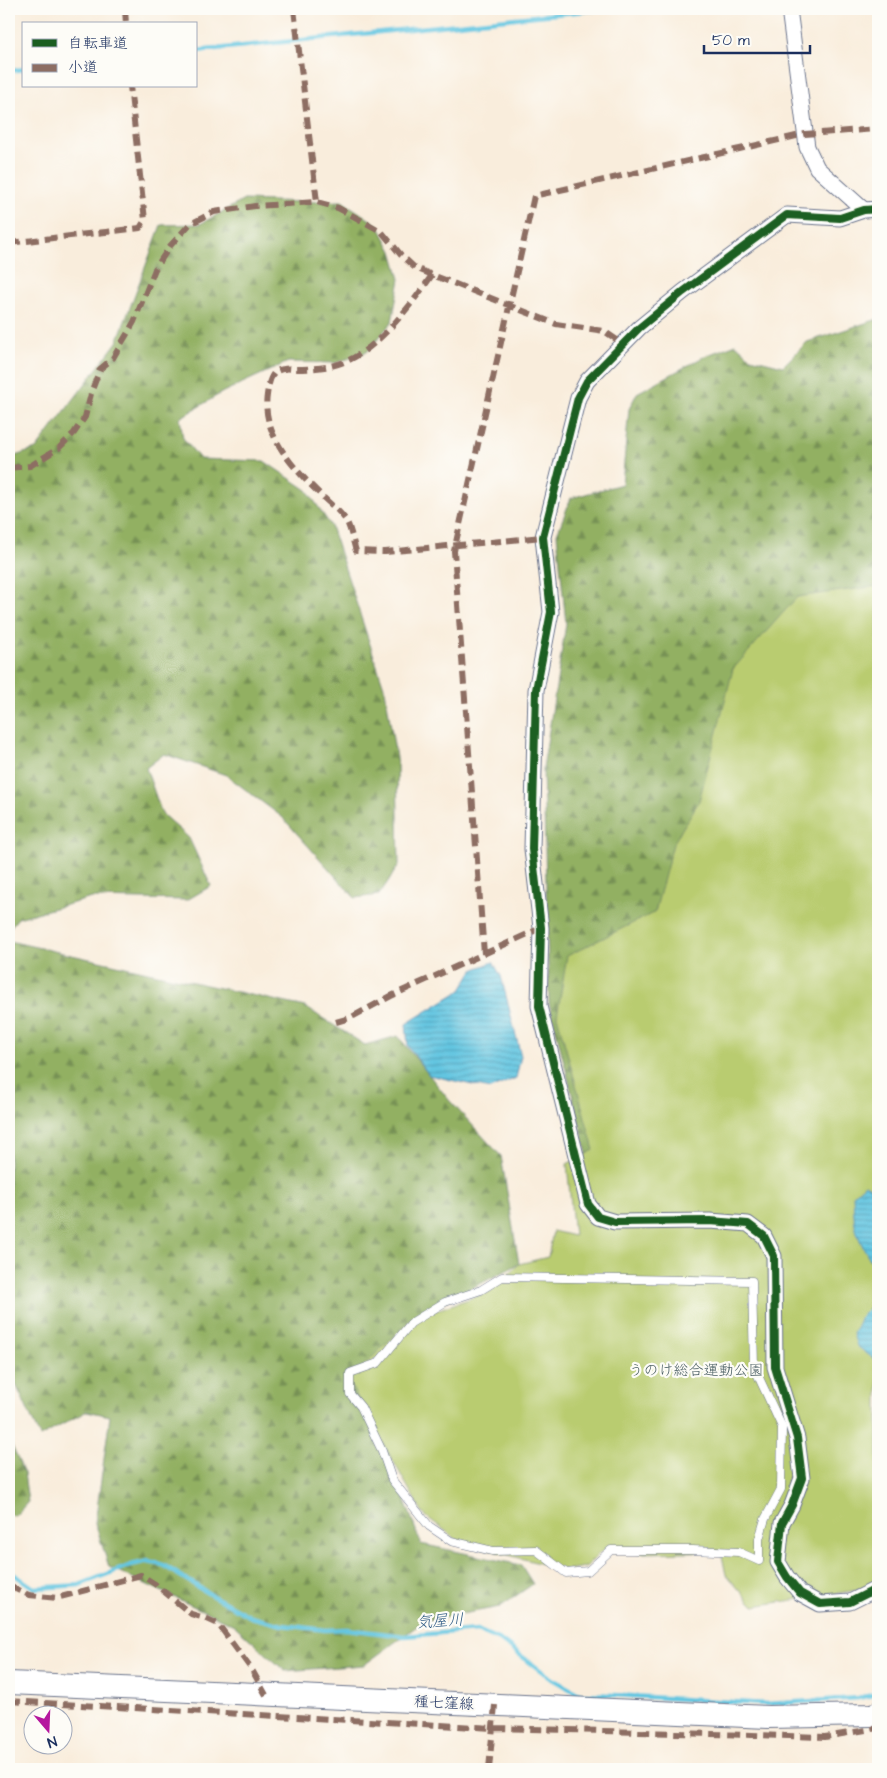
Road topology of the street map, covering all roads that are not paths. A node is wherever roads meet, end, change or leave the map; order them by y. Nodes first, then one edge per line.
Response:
1 (788, 9) edge
2 (871, 210) edge
3 (739, 1552) joint
4 (878, 1588) edge
5 (9, 1683) edge
6 (878, 1713) edge

1 - 2 street
2 - 4 street
3 - 3 lane
5 - 6 main road, 種七窪線

